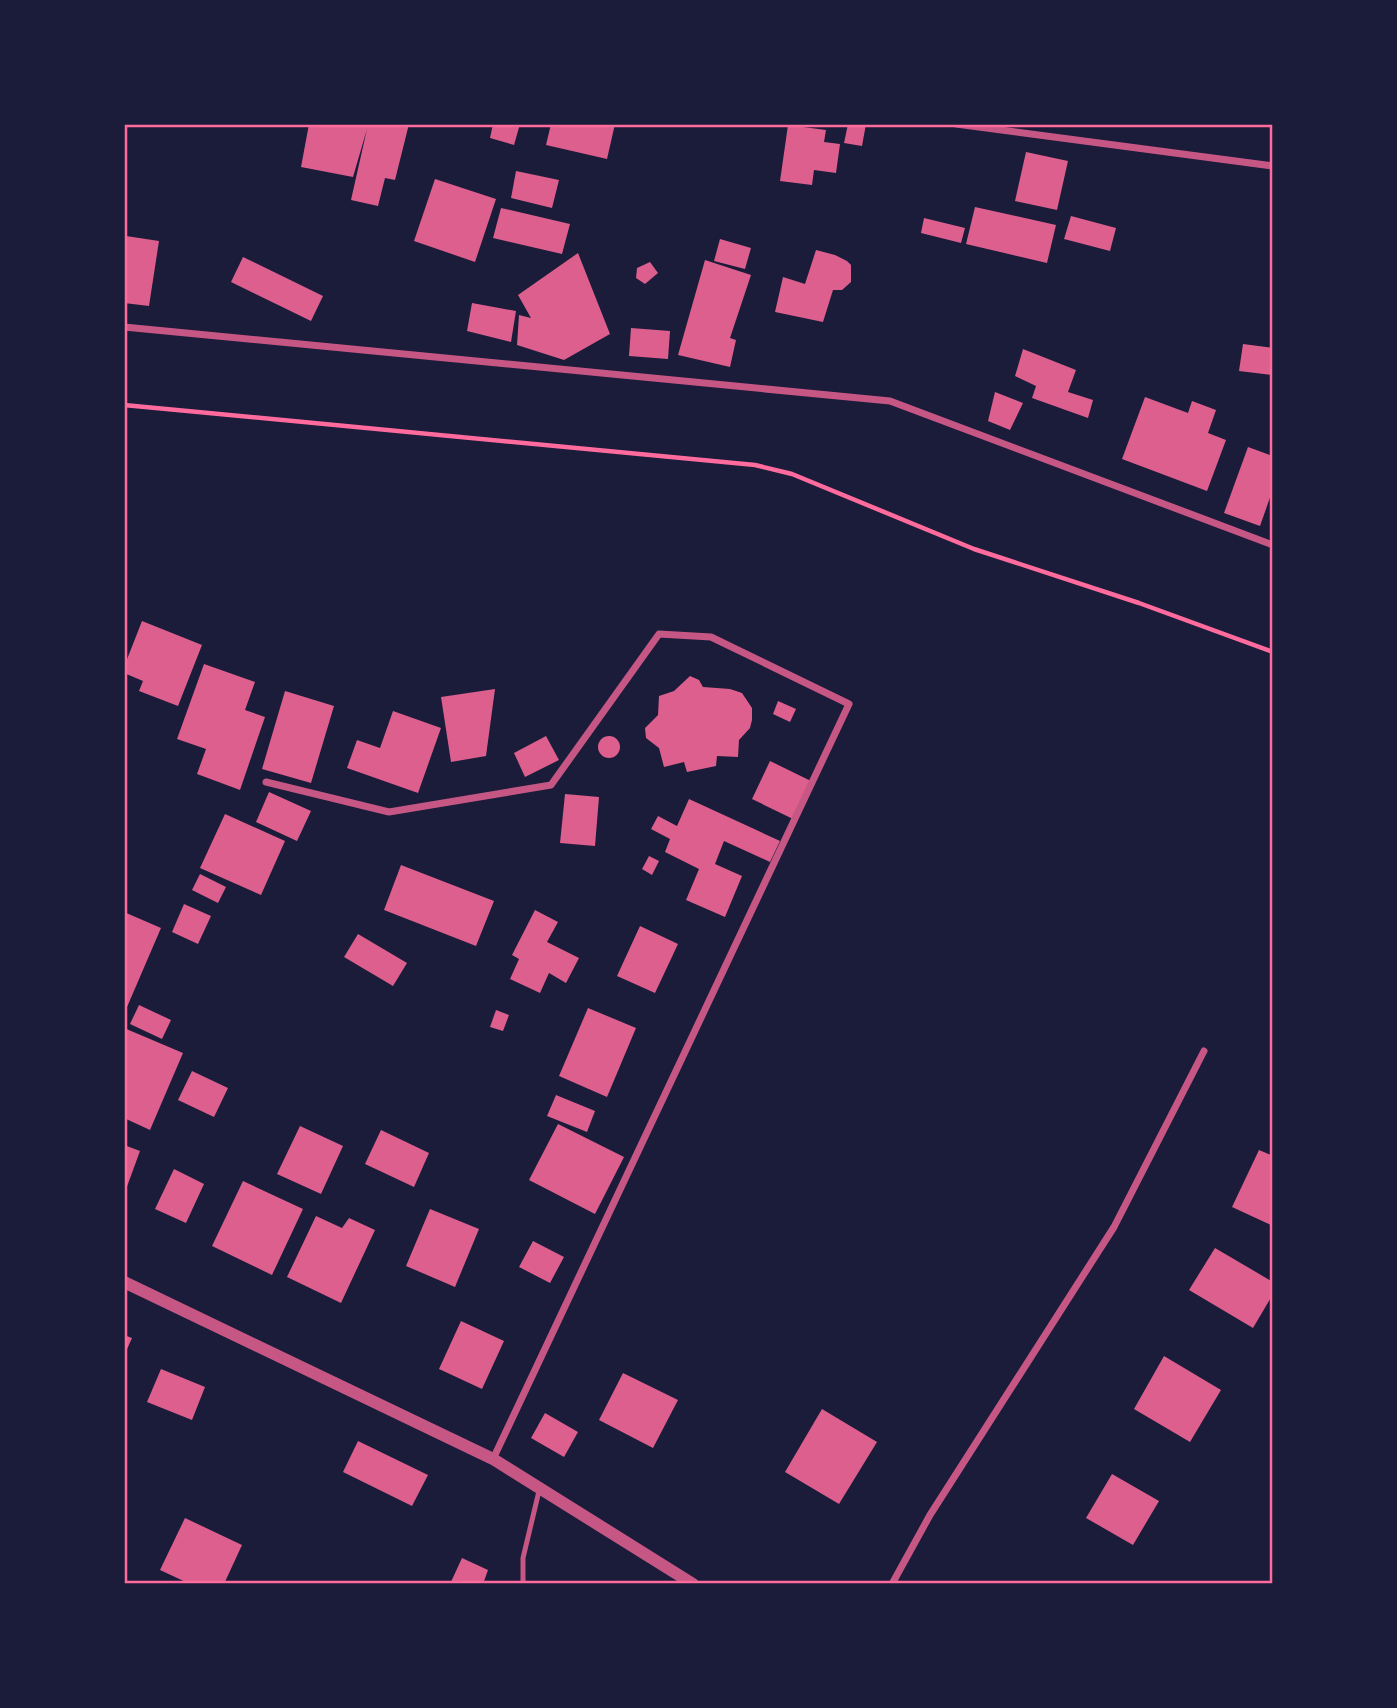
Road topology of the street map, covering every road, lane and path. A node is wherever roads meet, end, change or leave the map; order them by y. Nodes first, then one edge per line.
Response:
1 (956, 124) edge
2 (1273, 166) edge
3 (124, 327) edge
4 (124, 405) edge
5 (1273, 545) edge
6 (1273, 652) edge
7 (266, 782) dead end
8 (1204, 1051) dead end
9 (124, 1282) edge
10 (493, 1459) junction
11 (540, 1488) junction
12 (523, 1584) edge
13 (693, 1584) edge
14 (891, 1584) edge

1 - 2 street
3 - 5 street
4 - 6 path
7 - 10 street
8 - 14 street
9 - 10 street
10 - 11 street
11 - 12 lane
11 - 13 street

